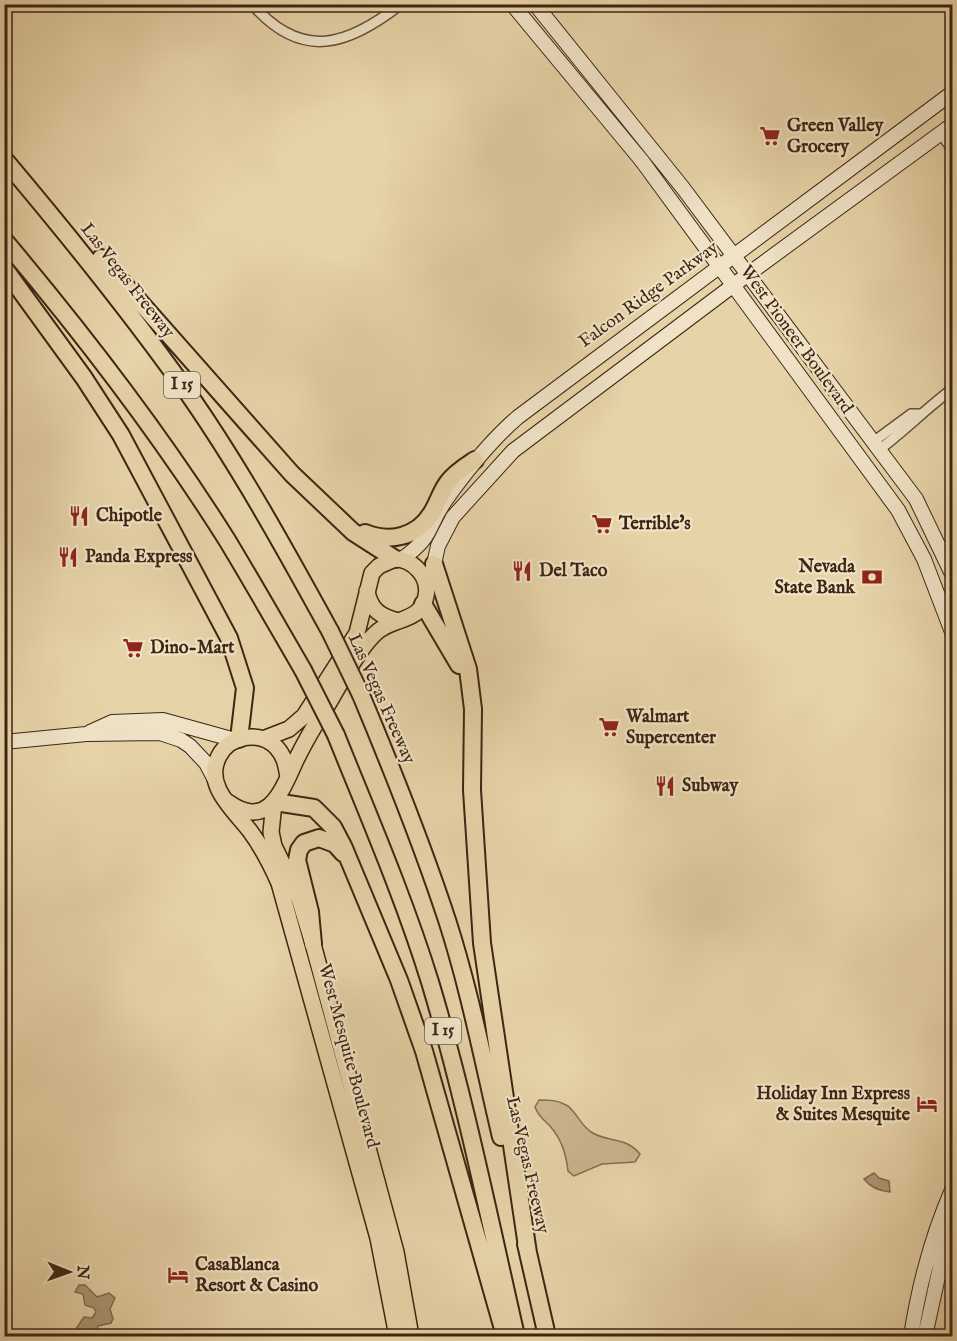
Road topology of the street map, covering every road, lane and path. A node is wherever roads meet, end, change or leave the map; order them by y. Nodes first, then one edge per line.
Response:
1 (252, 4) edge
2 (401, 4) edge
3 (512, 4) edge
4 (535, 4) edge
5 (952, 93) edge
6 (952, 125) edge
7 (941, 134) junction
8 (628, 144) junction
9 (952, 149) edge
10 (4, 150) edge
11 (4, 159) edge
12 (661, 161) junction
13 (4, 240) edge
14 (734, 257) junction
15 (720, 267) junction
16 (4, 268) edge
17 (747, 275) junction
18 (734, 285) junction
19 (952, 389) edge
20 (876, 446) junction
21 (475, 460) junction
22 (326, 509) junction
23 (399, 559) junction
24 (434, 564) junction
25 (952, 574) edge
26 (367, 591) junction
27 (425, 600) junction
28 (948, 609) edge
29 (399, 621) junction
30 (952, 628) edge
31 (469, 681) junction
32 (86, 734) junction
33 (248, 739) junction
34 (4, 742) edge
35 (288, 777) junction
36 (215, 780) junction
37 (226, 800) junction
38 (274, 802) junction
39 (346, 856) junction
40 (313, 944) junction
41 (952, 1191) edge
42 (952, 1227) edge
43 (528, 1253) junction
44 (397, 1336) edge
45 (411, 1336) edge
46 (505, 1336) edge
47 (516, 1336) edge
48 (547, 1336) edge
49 (911, 1336) edge
50 (925, 1336) edge

1 - 2 street
3 - 8 main road, West Pioneer Boulevard
4 - 12 main road, West Pioneer Boulevard
5 - 14 main road, Falcon Ridge Parkway
6 - 7 main road
7 - 9 street
7 - 17 main road
8 - 12 main road
8 - 15 main road, West Pioneer Boulevard
10 - 22 highway
11 - 43 highway, Las Vegas Freeway / I 15, bridge
12 - 14 main road, West Pioneer Boulevard
13 - 47 highway, I 15, bridge
14 - 15 main road, Falcon Ridge Parkway
14 - 17 main road, West Pioneer Boulevard
15 - 18 main road, West Pioneer Boulevard
15 - 21 main road, Falcon Ridge Parkway
16 - 33 highway
17 - 18 main road
17 - 20 main road, West Pioneer Boulevard
18 - 24 main road
18 - 28 main road, West Pioneer Boulevard
19 - 20 street
20 - 25 main road, West Pioneer Boulevard
21 - 22 highway
21 - 23 main road, Falcon Ridge Parkway
22 - 23 highway
23 - 26 main road, Falcon Ridge Parkway
23 - 27 main road
24 - 27 main road
24 - 31 highway
26 - 29 main road
26 - 33 main road, Falcon Ridge Parkway
27 - 29 main road
27 - 31 highway
28 - 30 main road, West Pioneer Boulevard
29 - 35 main road
31 - 43 highway
32 - 33 main road
32 - 34 main road
32 - 36 main road
33 - 35 main road
33 - 36 main road, Falcon Ridge Parkway
35 - 38 main road
36 - 37 main road
37 - 38 main road
37 - 44 main road, West Mesquite Boulevard
38 - 39 highway
38 - 40 main road, West Mesquite Boulevard
39 - 40 highway
39 - 46 highway
40 - 45 main road, West Mesquite Boulevard
41 - 49 main road
42 - 50 main road
43 - 48 highway, Las Vegas Freeway / I 15

